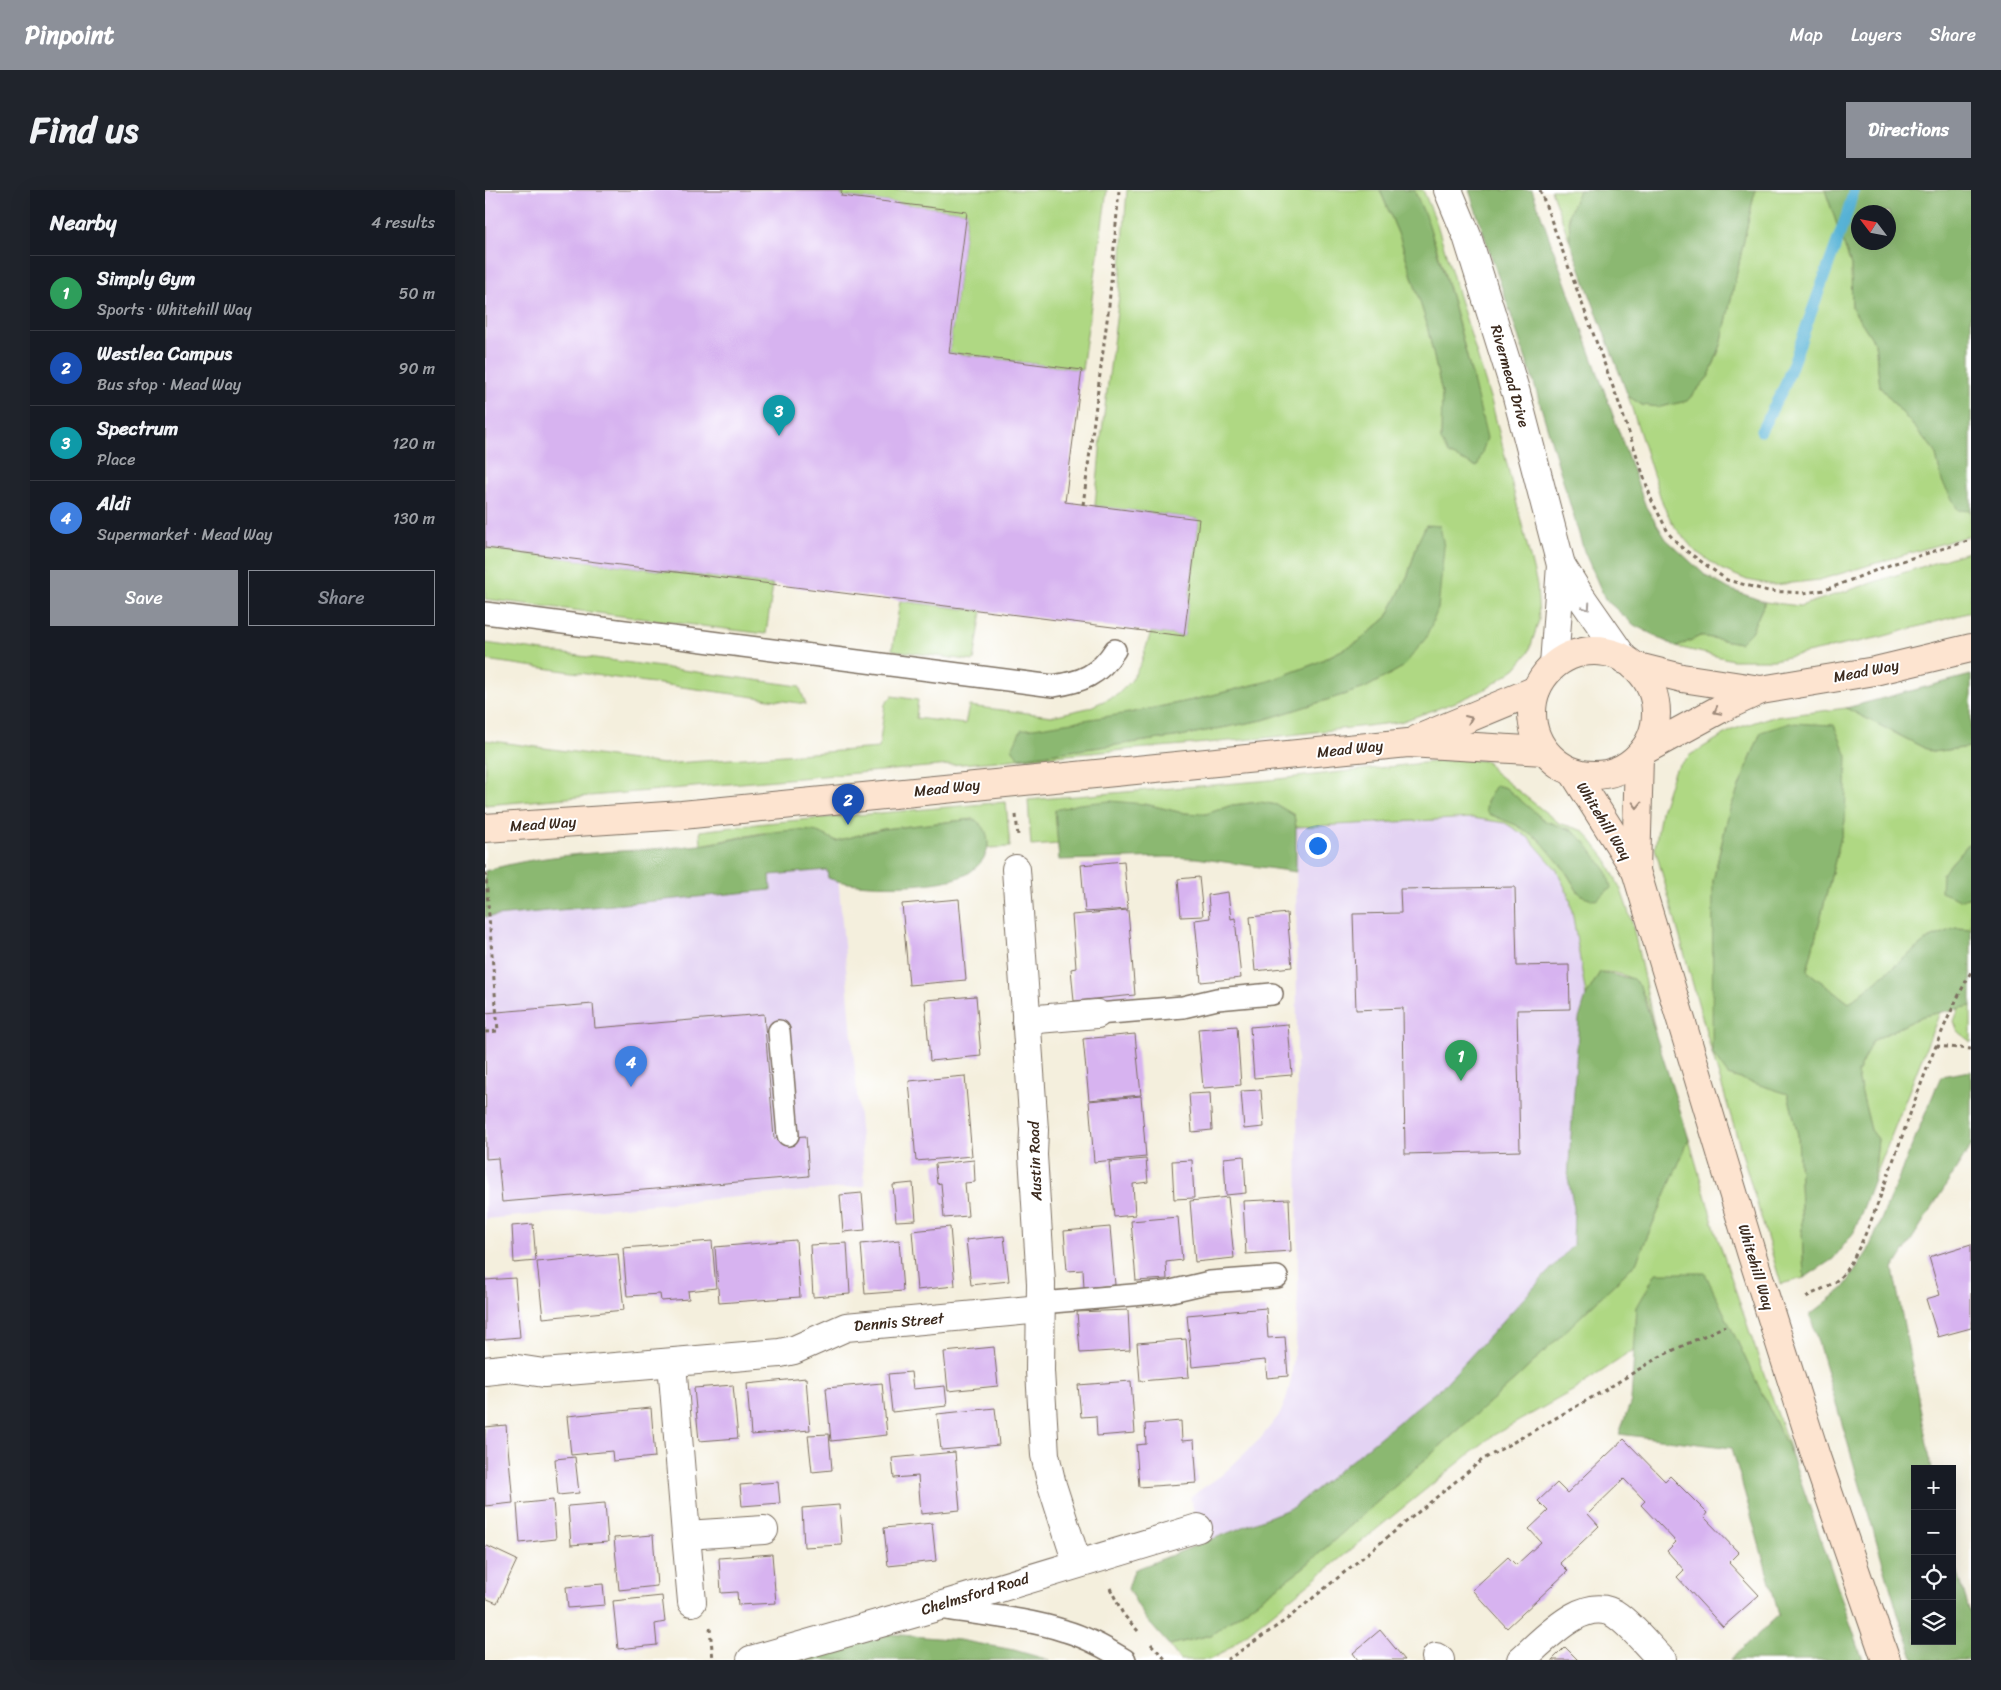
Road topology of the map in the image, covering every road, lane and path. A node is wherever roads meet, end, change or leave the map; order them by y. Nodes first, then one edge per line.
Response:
1 (1119, 190) edge
2 (1448, 190) edge
3 (1540, 190) edge
4 (1083, 505) dead end
5 (1971, 540) edge
6 (1561, 565) junction
7 (485, 614) edge
8 (1971, 648) edge
9 (1115, 650) dead end
10 (1630, 663) junction
11 (1555, 665) junction
12 (1536, 690) junction
13 (1761, 690) junction
14 (1408, 743) junction
15 (1544, 751) junction
16 (1641, 754) junction
17 (1573, 772) junction
18 (1014, 781) junction
19 (485, 828) edge
20 (485, 865) edge
21 (1015, 869) joint
22 (1635, 870) junction
23 (1971, 972) edge
24 (1272, 994) dead end
25 (1097, 1014) joint
26 (1026, 1020) junction
27 (779, 1031) dead end
28 (485, 1032) edge
29 (1936, 1046) junction
30 (1971, 1049) edge
31 (788, 1134) dead end
32 (1277, 1277) dead end
33 (1806, 1297) dead end
34 (1041, 1306) junction
35 (1725, 1326) dead end
36 (672, 1363) junction
37 (485, 1370) edge
38 (1198, 1528) dead end
39 (764, 1530) dead end
40 (686, 1535) junction
41 (1088, 1560) junction
42 (692, 1602) dead end
43 (933, 1608) junction
44 (1139, 1632) dead end
45 (1150, 1642) dead end
46 (751, 1660) edge
47 (1125, 1660) edge
48 (1166, 1660) edge
49 (1227, 1660) edge
50 (1521, 1660) edge
51 (1662, 1660) edge
52 (1886, 1660) edge

1 - 4 path
2 - 6 street, Rivermead Drive
3 - 5 path
6 -> 10 street
6 - 11 street
7 - 9 lane
8 - 13 main road, Mead Way
10 - 11 main road
10 - 13 main road, Mead Way
10 - 16 main road
11 - 12 main road
14 -> 12 main road, Mead Way
12 - 15 main road
13 -> 16 main road, Mead Way
14 - 15 main road, Mead Way
14 - 18 main road, Mead Way
15 - 17 main road
16 - 17 main road
16 -> 22 main road, Whitehill Way
17 - 22 main road, Whitehill Way
18 - 19 main road, Mead Way
18 - 21 path
20 - 28 path
21 - 26 street, Austin Road
22 - 52 main road, Whitehill Way
23 - 29 path
24 - 25 lane
25 - 26 street
26 - 34 street, Austin Road
27 - 31 lane
29 - 30 path
29 - 33 path
32 - 34 lane
34 - 36 street, Dennis Street
34 - 41 street, Austin Road
35 - 49 path
36 - 37 street, Dennis Street
36 - 40 street
38 - 41 street, Chelmsford Road
39 - 40 street
40 - 42 street
41 - 43 street, Chelmsford Road
41 - 44 path
43 - 46 street, Chelmsford Road
43 - 47 lane
45 - 48 path
50 - 51 street

